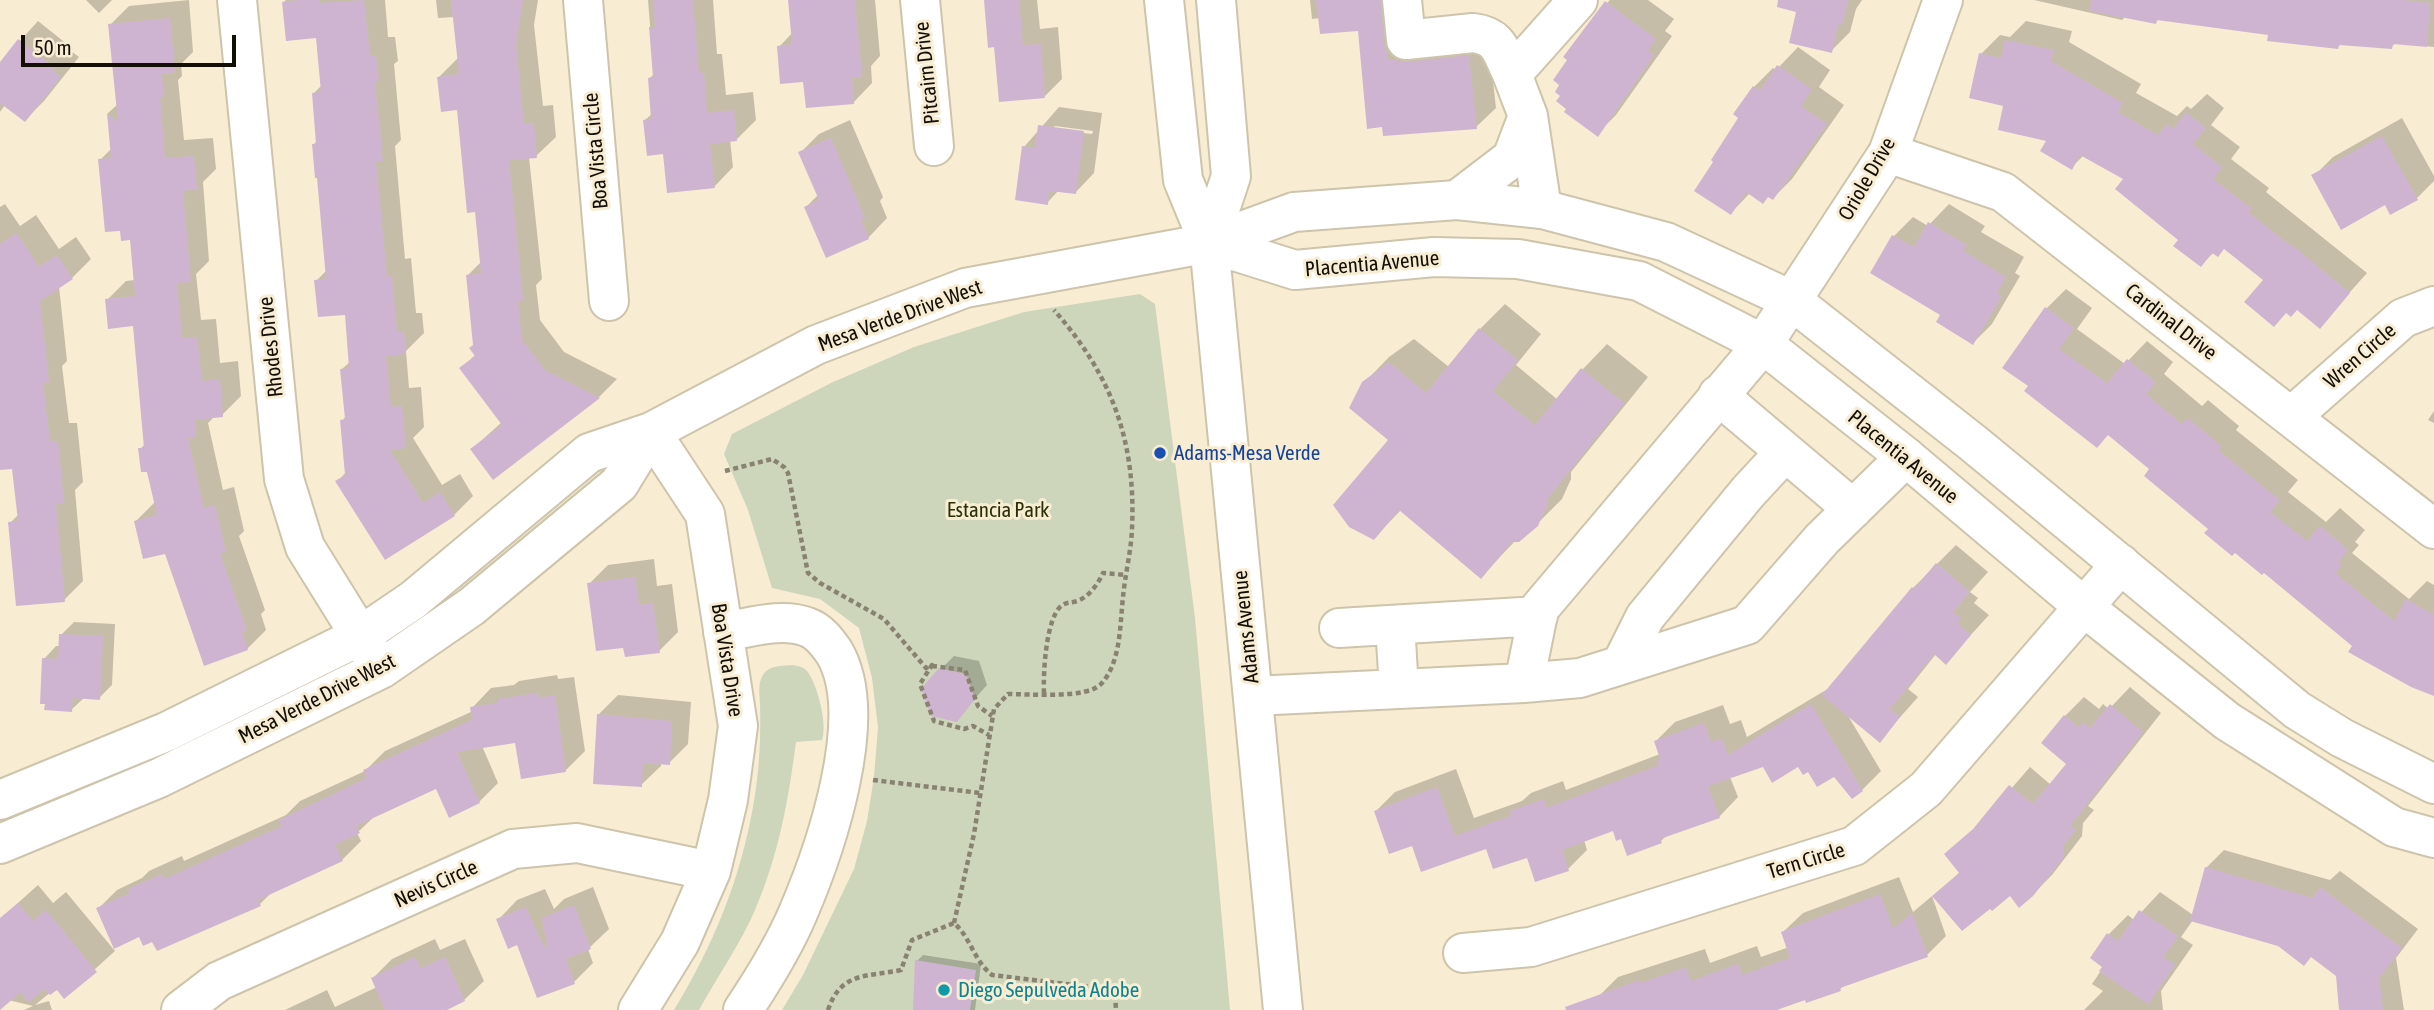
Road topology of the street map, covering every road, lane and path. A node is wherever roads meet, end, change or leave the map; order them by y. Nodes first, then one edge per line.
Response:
1 (237, 0) edge
2 (583, 0) edge
3 (920, 0) edge
4 (1164, 0) edge
5 (1402, 0) edge
6 (1578, 0) edge
7 (1943, 0) edge
8 (1222, 9) edge
9 (1512, 74) junction
10 (1528, 116) junction
11 (934, 146) dead end
12 (1888, 153) junction
13 (1457, 200) junction
14 (1542, 209) junction
15 (1209, 243) junction
16 (1791, 300) junction
17 (609, 301) dead end
18 (2434, 306) edge
19 (1054, 310) dead end
20 (1763, 344) junction
21 (1718, 395) junction
22 (2292, 416) junction
23 (651, 432) junction
24 (1785, 452) junction
25 (1906, 457) junction
26 (725, 471) dead end
27 (1853, 509) junction
28 (2434, 529) edge
29 (2121, 565) junction
30 (1125, 575) junction
31 (2084, 607) junction
32 (1538, 615) junction
33 (1395, 625) junction
34 (1339, 628) dead end
35 (723, 632) junction
36 (360, 636) junction
37 (932, 665) junction
38 (1621, 665) junction
39 (381, 669) junction
40 (1524, 683) junction
41 (1399, 689) junction
42 (1044, 693) junction
43 (1253, 696) junction
44 (992, 716) junction
45 (989, 735) junction
46 (841, 776) junction
47 (2434, 784) edge
48 (980, 793) junction
49 (0, 800) edge
50 (2434, 838) edge
51 (0, 844) edge
52 (711, 872) junction
53 (954, 923) junction
54 (1463, 953) dead end
55 (181, 1010) edge
56 (638, 1010) edge
57 (743, 1010) edge
58 (828, 1010) edge
59 (1116, 1010) edge
60 (1283, 1010) edge

1 - 36 street, Rhodes Drive
2 - 17 street, Boa Vista Circle
3 - 11 street, Pitcairn Drive
4 - 15 street, Adams Avenue
5 - 9 street
6 - 9 street
7 - 12 street, Oriole Drive
8 - 15 street, Adams Avenue
9 - 10 street
10 - 13 street
10 - 14 street
12 - 16 street, Oriole Drive
12 - 22 street, Cardinal Drive
13 - 14 street
13 - 15 street
14 - 16 street
15 - 20 street, Placentia Avenue
15 - 23 street, Mesa Verde Drive West
15 - 43 street, Adams Avenue
16 - 20 street, Oriole Drive
16 - 29 street
18 - 22 street, Wren Circle
19 - 30 path
20 - 21 street, Oriole Drive
20 - 25 street, Placentia Avenue
21 - 24 street
21 - 32 street, Oriole Drive
22 - 28 street, Cardinal Drive
23 - 35 street, Boa Vista Drive
23 - 36 street, Mesa Verde Drive West
23 - 39 street, Mesa Verde Drive West
24 - 27 street
24 - 38 street
25 - 27 street
25 - 31 street, Placentia Avenue
26 - 37 path
27 - 38 street
29 - 31 street, Tern Circle
29 - 47 street
30 - 42 path
30 - 42 path
31 - 50 street, Placentia Avenue
31 - 54 street, Tern Circle
32 - 33 street
32 - 40 street
33 - 34 street
33 - 41 street
35 - 46 street
35 - 52 street, Boa Vista Drive
36 - 39 street, Rhodes Drive
36 - 49 street, Mesa Verde Drive West
37 - 44 path
37 - 45 path
38 - 40 street
39 - 51 street, Mesa Verde Drive West
40 - 41 street
41 - 43 street
42 - 44 path
43 - 60 street, Adams Avenue
44 - 45 path
45 - 48 path
46 - 48 path
46 - 57 street
48 - 53 path
52 - 55 street, Nevis Circle
52 - 56 street, Boa Vista Drive
53 - 58 path
53 - 59 path

